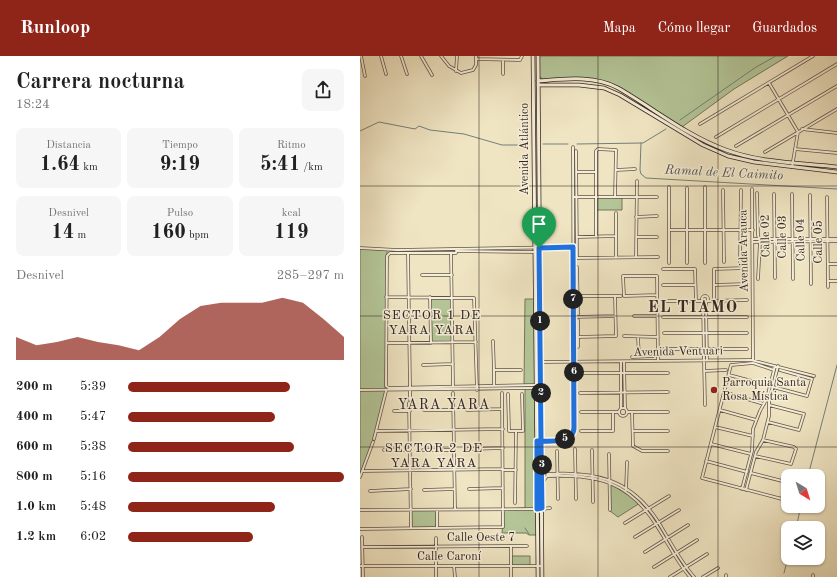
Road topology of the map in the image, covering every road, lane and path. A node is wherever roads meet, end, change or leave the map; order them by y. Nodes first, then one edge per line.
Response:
1 (361, 56) edge
2 (381, 56) edge
3 (401, 56) edge
4 (421, 56) edge
5 (441, 56) edge
6 (457, 56) edge
7 (534, 56) edge
8 (538, 56) edge
9 (813, 56) edge
10 (476, 57) edge
11 (522, 57) edge
12 (503, 60) junction
13 (837, 64) edge
14 (456, 71) junction
15 (386, 74) dead end
16 (407, 74) dead end
17 (503, 74) dead end
18 (538, 74) junction
19 (432, 75) dead end
20 (365, 76) dead end
21 (546, 80) junction
22 (536, 81) junction
23 (769, 83) junction
24 (534, 85) junction
25 (538, 85) junction
26 (544, 85) junction
27 (837, 86) edge
28 (538, 92) junction
29 (779, 99) junction
30 (837, 109) edge
31 (788, 115) junction
32 (700, 124) dead end
33 (802, 129) junction
34 (798, 132) junction
35 (837, 133) edge
36 (716, 137) dead end
37 (736, 146) dead end
38 (573, 147) dead end
39 (795, 149) junction
40 (576, 151) dead end
41 (765, 152) dead end
42 (837, 153) edge
43 (793, 162) junction
44 (792, 167) junction
45 (837, 167) edge
46 (616, 170) junction
47 (635, 170) dead end
48 (576, 172) junction
49 (596, 172) junction
50 (837, 172) edge
51 (637, 181) dead end
52 (669, 187) dead end
53 (705, 187) dead end
54 (686, 188) dead end
55 (752, 189) dead end
56 (723, 190) dead end
57 (741, 190) dead end
58 (757, 192) dead end
59 (774, 194) dead end
60 (792, 194) dead end
61 (810, 195) dead end
62 (637, 196) junction
63 (573, 197) junction
64 (577, 197) junction
65 (596, 197) junction
66 (615, 197) junction
67 (656, 197) dead end
68 (828, 197) dead end
69 (616, 214) dead end
70 (657, 216) dead end
71 (636, 217) junction
72 (670, 230) junction
73 (687, 230) junction
74 (705, 230) junction
75 (724, 230) junction
76 (741, 230) junction
77 (753, 230) junction
78 (596, 236) junction
79 (616, 236) junction
80 (577, 237) junction
81 (636, 237) junction
82 (658, 237) dead end
83 (792, 240) junction
84 (810, 240) junction
85 (828, 240) junction
86 (837, 240) edge
87 (753, 241) junction
88 (759, 241) junction
89 (775, 241) junction
90 (573, 247) junction
91 (360, 248) edge
92 (535, 250) junction
93 (539, 250) junction
94 (408, 253) junction
95 (451, 253) junction
96 (456, 253) dead end
97 (636, 257) junction
98 (658, 257) dead end
99 (616, 258) junction
100 (724, 262) dead end
101 (740, 262) dead end
102 (669, 263) dead end
103 (687, 263) dead end
104 (705, 263) dead end
105 (828, 264) junction
106 (837, 264) edge
107 (577, 267) dead end
108 (746, 268) dead end
109 (663, 269) dead end
110 (422, 275) dead end
111 (452, 275) junction
112 (775, 278) dead end
113 (758, 279) dead end
114 (793, 279) dead end
115 (828, 281) junction
116 (837, 281) edge
117 (746, 284) dead end
118 (811, 284) dead end
119 (663, 285) dead end
120 (695, 285) junction
121 (714, 285) junction
122 (828, 287) dead end
123 (657, 295) junction
124 (578, 296) junction
125 (615, 296) junction
126 (621, 296) dead end
127 (386, 297) junction
128 (409, 297) junction
129 (430, 297) junction
130 (452, 297) junction
131 (747, 300) dead end
132 (664, 301) dead end
133 (696, 301) junction
134 (714, 301) junction
135 (705, 302) junction
136 (578, 314) dead end
137 (616, 316) junction
138 (634, 316) dead end
139 (657, 316) junction
140 (747, 316) dead end
141 (574, 317) junction
142 (664, 317) dead end
143 (705, 317) junction
144 (578, 320) dead end
145 (705, 333) junction
146 (747, 333) dead end
147 (664, 334) dead end
148 (624, 336) dead end
149 (578, 337) junction
150 (638, 337) junction
151 (658, 337) junction
152 (493, 340) dead end
153 (476, 342) junction
154 (387, 343) junction
155 (409, 343) junction
156 (431, 343) junction
157 (453, 343) junction
158 (578, 346) dead end
159 (664, 349) dead end
160 (706, 349) junction
161 (747, 349) dead end
162 (638, 356) junction
163 (653, 356) dead end
164 (632, 357) dead end
165 (705, 360) junction
166 (753, 360) junction
167 (621, 361) junction
168 (624, 361) junction
169 (658, 361) junction
170 (540, 362) junction
171 (574, 362) junction
172 (453, 364) junction
173 (423, 365) dead end
174 (775, 366) junction
175 (778, 366) junction
176 (494, 370) junction
177 (521, 370) dead end
178 (704, 370) junction
179 (726, 370) dead end
180 (774, 370) junction
181 (780, 370) dead end
182 (580, 373) dead end
183 (621, 373) junction
184 (624, 373) junction
185 (668, 373) dead end
186 (729, 375) junction
187 (814, 376) dead end
188 (453, 386) junction
189 (477, 386) junction
190 (494, 386) junction
191 (410, 387) junction
192 (536, 387) junction
193 (771, 387) junction
194 (360, 390) edge
195 (477, 390) junction
196 (386, 391) junction
197 (410, 391) junction
198 (668, 392) dead end
199 (724, 392) junction
200 (453, 393) dead end
201 (502, 393) dead end
202 (580, 393) dead end
203 (621, 393) junction
204 (625, 393) junction
205 (508, 394) dead end
206 (522, 394) dead end
207 (768, 398) junction
208 (764, 404) junction
209 (705, 405) dead end
210 (769, 405) junction
211 (622, 408) junction
212 (625, 408) junction
213 (502, 409) junction
214 (424, 410) dead end
215 (453, 410) junction
216 (467, 410) dead end
217 (720, 410) junction
218 (394, 411) dead end
219 (410, 411) junction
220 (581, 412) dead end
221 (613, 412) junction
222 (619, 412) junction
223 (627, 412) junction
224 (632, 412) junction
225 (668, 412) dead end
226 (756, 420) junction
227 (768, 422) junction
228 (715, 426) junction
229 (503, 429) junction
230 (410, 430) junction
231 (454, 430) junction
232 (376, 431) junction
233 (516, 431) junction
234 (581, 431) dead end
235 (632, 431) junction
236 (668, 431) dead end
237 (753, 436) junction
238 (763, 440) junction
239 (537, 441) junction
240 (541, 441) junction
241 (711, 444) junction
242 (503, 448) junction
243 (468, 449) dead end
244 (575, 449) dead end
245 (753, 449) junction
246 (384, 450) dead end
247 (410, 450) junction
248 (424, 450) dead end
249 (454, 450) junction
250 (592, 450) dead end
251 (757, 450) junction
252 (557, 451) dead end
253 (668, 451) dead end
254 (610, 454) dead end
255 (751, 454) junction
256 (756, 456) junction
257 (706, 461) junction
258 (627, 462) dead end
259 (542, 465) junction
260 (410, 470) junction
261 (454, 470) junction
262 (503, 470) junction
263 (516, 470) junction
264 (362, 471) junction
265 (747, 472) junction
266 (751, 473) junction
267 (557, 474) junction
268 (575, 474) junction
269 (547, 475) junction
270 (592, 476) junction
271 (360, 477) edge
272 (610, 482) junction
273 (542, 483) junction
274 (503, 488) junction
275 (411, 489) junction
276 (454, 489) junction
277 (469, 489) dead end
278 (742, 489) junction
279 (370, 490) dead end
280 (424, 490) dead end
281 (746, 490) junction
282 (626, 491) junction
283 (669, 496) dead end
284 (558, 499) dead end
285 (576, 499) dead end
286 (593, 502) dead end
287 (515, 503) dead end
288 (542, 508) junction
289 (550, 508) dead end
290 (455, 509) junction
291 (504, 509) junction
292 (537, 509) junction
293 (360, 510) edge
294 (411, 510) junction
295 (437, 510) junction
296 (610, 510) dead end
297 (647, 510) junction
298 (679, 510) dead end
299 (626, 523) dead end
300 (657, 524) junction
301 (688, 525) dead end
302 (411, 528) junction
303 (437, 528) junction
304 (360, 529) edge
305 (362, 537) dead end
306 (635, 537) dead end
307 (436, 538) dead end
308 (666, 538) junction
309 (697, 540) dead end
310 (511, 546) junction
311 (527, 546) dead end
312 (362, 547) junction
313 (436, 547) junction
314 (645, 552) dead end
315 (676, 553) junction
316 (707, 554) dead end
317 (361, 566) edge
318 (436, 566) junction
319 (454, 566) junction
320 (511, 566) junction
321 (537, 566) junction
322 (542, 566) junction
323 (654, 567) dead end
324 (685, 568) junction
325 (718, 568) dead end
326 (363, 577) edge
327 (436, 577) edge
328 (455, 577) edge
329 (511, 577) edge
330 (538, 577) edge
331 (542, 577) edge
332 (670, 577) edge
333 (690, 577) edge
334 (694, 577) edge
335 (703, 577) edge

1 - 20 street
2 - 15 street
3 - 16 street
4 - 19 street
5 - 14 street
6 - 14 street
7 - 22 main road, Avenida Atlántico
8 - 18 main road, Avenida Atlántico
9 - 23 street
10 - 12 street
10 - 14 street
11 - 12 street
12 - 17 street
13 - 29 street
18 - 21 main road
18 - 22 main road, Avenida Atlántico
21 - 22 main road
21 - 43 main road
22 - 24 main road, Avenida Atlántico
22 - 25 main road, Avenida Atlántico
23 - 29 street
23 - 32 street
24 - 25 main road
24 - 92 main road, Avenida Atlántico
25 - 26 main road
25 - 28 main road, Avenida Atlántico
26 - 28 main road
26 - 44 main road
27 - 31 street
28 - 93 main road, Avenida Atlántico
29 - 31 street
29 - 36 street
30 - 33 street
31 - 34 street
31 - 37 street
33 - 34 street
33 - 35 street
34 - 39 street
34 - 41 street
38 - 63 street
39 - 42 street
39 - 43 street
40 - 48 street
43 - 44 street
43 - 45 main road
44 - 50 main road
46 - 47 street
46 - 49 street
46 - 66 street
48 - 49 street
48 - 64 street
49 - 65 street
51 - 62 street
52 - 72 street
53 - 74 street
54 - 73 street
55 - 77 street, Avenida Arauca
56 - 75 street
57 - 76 street
58 - 88 street
59 - 89 street, Calle 02
60 - 83 street, Calle 03
61 - 84 street, Calle 04
62 - 66 street
62 - 67 street
62 - 71 street
63 - 64 street
63 - 90 street
64 - 65 street
64 - 80 street
65 - 66 street
65 - 78 street
68 - 85 street, Calle 05
69 - 79 street
70 - 71 street
71 - 81 street
72 - 73 street
72 - 102 street
73 - 74 street
73 - 103 street
74 - 75 street
74 - 104 street
75 - 76 street
75 - 100 street
76 - 77 street
76 - 101 street
77 - 87 street, Avenida Arauca
78 - 79 street
78 - 80 street
79 - 99 street
80 - 99 street
81 - 82 street
81 - 97 street
83 - 84 street
83 - 89 street
83 - 114 street, Calle 03
84 - 85 street
84 - 118 street, Calle 04
85 - 86 street
85 - 105 street, Calle 05
87 - 88 street
87 - 166 street, Avenida Arauca
88 - 89 street
88 - 113 street
89 - 112 street, Calle 02
90 - 93 street
90 - 141 street
91 - 92 street
92 - 93 street
92 - 192 main road, Avenida Atlántico
93 - 170 main road, Avenida Atlántico
94 - 95 street
94 - 127 street
94 - 128 street
95 - 96 street
95 - 111 street
97 - 98 street
97 - 99 street
105 - 106 street
105 - 115 street, Calle 05
107 - 124 street
108 - 121 street
109 - 120 street
110 - 111 street
111 - 130 street
115 - 116 street
115 - 122 street, Calle 05
117 - 121 street
119 - 120 street
120 - 133 street
121 - 134 street
123 - 123 street
123 - 139 street
124 - 125 street
124 - 136 street
125 - 126 street
125 - 137 street
127 - 128 street
127 - 154 street
128 - 129 street
128 - 155 street
129 - 130 street
129 - 156 street
130 - 153 street
130 - 157 street
131 - 134 street
132 - 133 street
133 - 135 street
134 - 135 street
135 - 143 street
137 - 141 street
137 - 149 street
138 - 139 street
139 - 151 street
140 - 143 street
141 - 171 street
142 - 143 street
143 - 145 street
144 - 149 street
145 - 146 street
145 - 147 street
145 - 160 street
148 - 150 street
149 - 158 street
150 - 151 street
150 - 162 street
151 - 169 street
152 - 176 street
153 - 157 street
153 - 189 street
154 - 155 street
154 - 191 street
155 - 156 street
155 - 191 street
156 - 157 street
157 - 172 street
159 - 160 street
160 - 161 street
160 - 165 street
162 - 163 street
162 - 164 street
165 - 166 street, Avenida Ventuari
165 - 169 street, Avenida Ventuari
165 - 178 street
166 - 174 street, Avenida Ventuari
167 - 168 street, Avenida Ventuari
167 - 171 street, Avenida Ventuari
167 - 183 street
168 - 169 street, Avenida Ventuari
168 - 184 street
170 - 171 street, Avenida Ventuari
170 - 240 main road, Avenida Atlántico
171 - 240 street
172 - 173 street
172 - 188 street
174 - 175 street, Avenida Ventuari
174 - 180 street
175 - 187 street, Avenida Ventuari
175 - 193 street
176 - 177 street
176 - 190 street
178 - 179 street
178 - 209 street
180 - 186 street
180 - 193 street
181 - 193 street
182 - 183 street
183 - 184 street
183 - 203 street
184 - 185 street
184 - 204 street
186 - 193 street
186 - 199 street
188 - 189 street
188 - 191 street
189 - 190 street
189 - 195 street
190 - 192 street
192 - 195 street
192 - 239 main road, Avenida Atlántico
193 - 207 street
194 - 196 street
195 - 197 street
196 - 197 street
196 - 232 street
197 - 219 street
198 - 204 street
199 - 208 street
199 - 217 street
200 - 215 street
201 - 213 street
202 - 203 street
203 - 204 street
203 - 211 street
204 - 212 street
205 - 233 street
206 - 233 street
207 - 208 street
207 - 210 street
208 - 226 street
210 - 227 street
210 - 227 street
211 - 212 street
211 - 222 street
212 - 223 street
213 - 216 street
213 - 229 street
214 - 215 street
215 - 231 street
217 - 226 street
217 - 228 street
218 - 219 street
219 - 230 street
220 - 221 street
221 - 222 street
221 - 234 street
222 - 223 street
223 - 224 street
224 - 225 street
224 - 235 street
226 - 237 street
227 - 238 street
228 - 237 street
228 - 241 street
229 - 231 street
229 - 242 street
230 - 231 street
230 - 232 street
230 - 247 street
231 - 249 street
232 - 264 street
233 - 263 street
235 - 236 street
235 - 253 street
237 - 245 street
238 - 251 street
238 - 256 street
239 - 240 street
239 - 292 main road, Avenida Atlántico
240 - 259 main road, Avenida Atlántico
241 - 255 street
241 - 257 street
242 - 243 street
242 - 262 street
244 - 268 street
245 - 251 street
245 - 255 street
246 - 247 street
247 - 260 street
248 - 249 street
249 - 261 street
250 - 270 street
251 - 256 street
252 - 267 street
254 - 272 street
255 - 265 street
256 - 266 street
257 - 265 street
257 - 278 street
258 - 282 street
259 - 269 street
259 - 273 main road, Avenida Atlántico
260 - 261 street
260 - 264 street
260 - 275 street
261 - 262 street
261 - 276 street
262 - 263 street
262 - 274 street
263 - 287 street
264 - 271 street
265 - 278 street
266 - 281 street
266 - 281 street
267 - 268 street
267 - 269 street
267 - 284 street
268 - 270 street
268 - 285 street
269 - 273 street
270 - 272 street
270 - 286 street
272 - 282 street
272 - 296 street
273 - 288 main road, Avenida Atlántico
274 - 277 street
274 - 291 street
275 - 279 street
275 - 294 street
276 - 280 street
276 - 290 street
278 - 281 street
282 - 297 street
283 - 297 street
288 - 289 street
288 - 292 street
288 - 322 main road, Avenida Atlántico
290 - 291 street
290 - 295 street
291 - 292 street
291 - 303 street
292 - 321 main road, Avenida Atlántico
293 - 294 street
294 - 295 street
294 - 302 street
295 - 303 street
297 - 299 street
297 - 300 street
298 - 300 street
300 - 306 street
300 - 308 street
301 - 308 street
302 - 303 street
302 - 304 street
305 - 312 street
307 - 313 street
308 - 314 street
308 - 315 street
309 - 315 street
310 - 311 street, Calle Oeste 7
310 - 313 street, Calle Oeste 7
310 - 320 street
312 - 313 street, Calle Oeste 7
312 - 317 street
313 - 318 street
315 - 323 street
315 - 324 street
316 - 324 street
317 - 318 street, Calle Caroní
317 - 326 street
318 - 319 street, Calle Caroní
318 - 327 street
319 - 320 street, Calle Caroní
319 - 328 street
320 - 321 street, Calle Caroní
320 - 329 street
321 - 322 street, Calle Caroní
321 - 330 main road, Avenida Atlántico
322 - 331 main road, Avenida Atlántico
324 - 332 street
324 - 333 street
324 - 334 street
325 - 335 street

